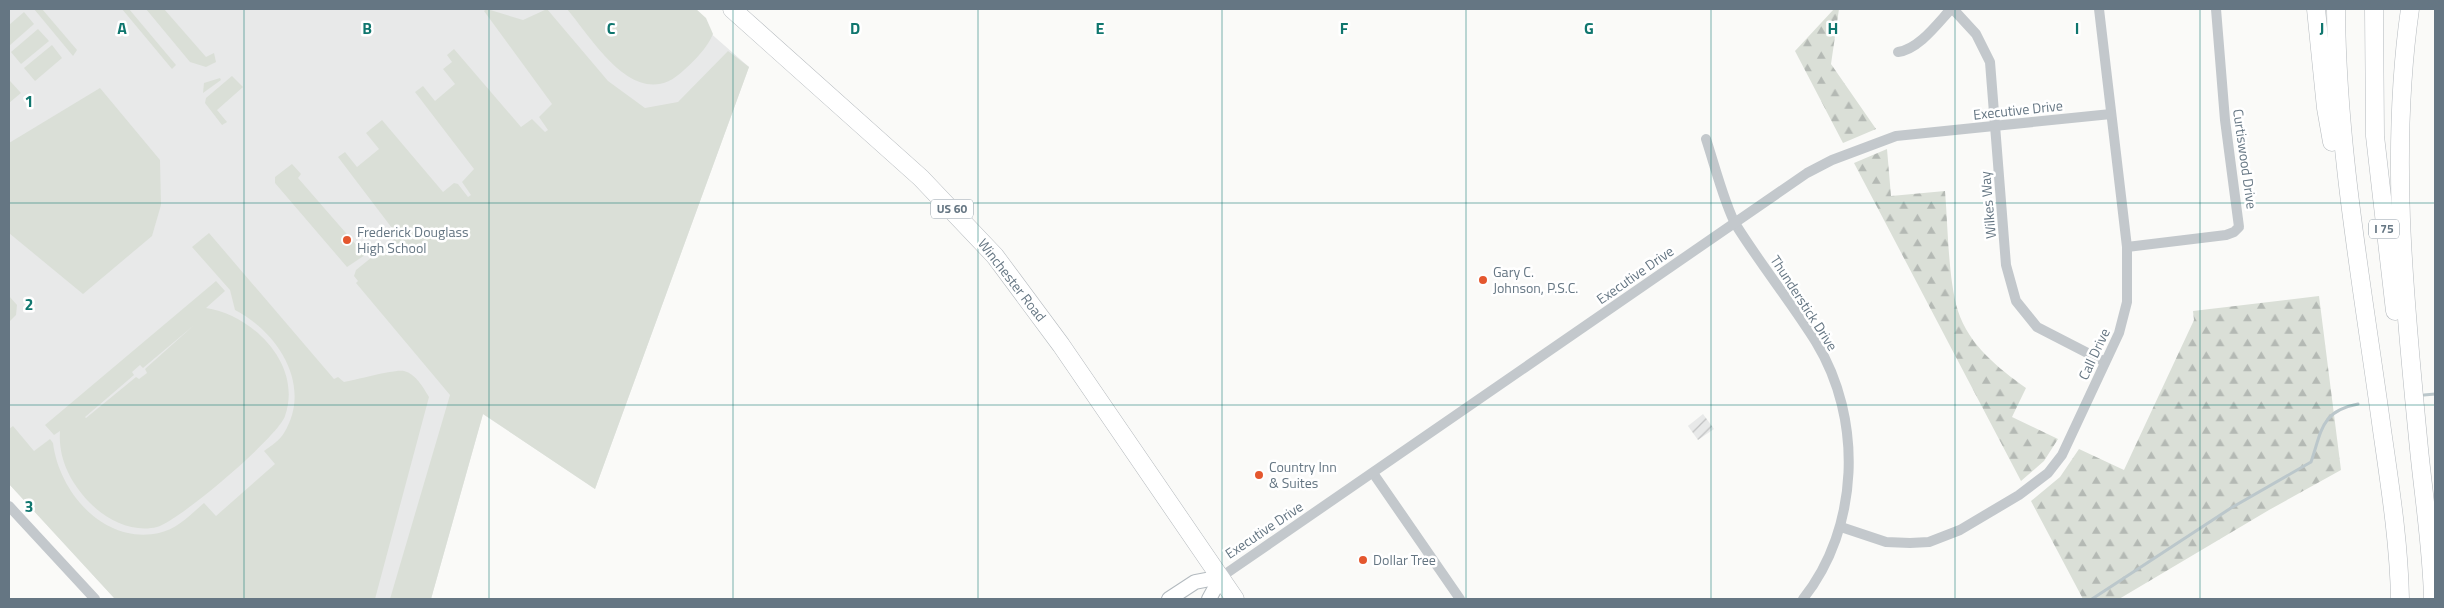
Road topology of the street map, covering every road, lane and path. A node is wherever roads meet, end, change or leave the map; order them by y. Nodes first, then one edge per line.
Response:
1 (732, 9) edge
2 (1952, 9) edge
3 (2099, 9) edge
4 (2216, 9) edge
5 (2316, 9) edge
6 (2336, 9) edge
7 (2374, 9) edge
8 (2410, 9) edge
9 (1898, 52) dead end
10 (2111, 114) junction
11 (1996, 128) junction
12 (1706, 139) dead end
13 (1735, 224) junction
14 (2127, 247) junction
15 (2105, 362) junction
16 (2377, 393) junction
17 (2419, 447) junction
18 (1373, 473) junction
19 (9, 506) edge
20 (1841, 527) junction
21 (1221, 577) junction
22 (95, 599) edge
23 (1169, 599) edge
24 (1209, 599) edge
25 (1235, 599) edge
26 (1460, 599) edge
27 (1803, 599) edge
28 (2400, 599) edge
29 (2433, 599) edge

1 - 21 highway, Winchester Road / US 60
2 - 9 street
2 - 11 street, Wilkes Way
3 - 10 street, Call Drive
4 - 14 street, Curtiswood Drive
5 - 16 highway
6 - 16 highway, I 75
7 - 17 highway, I 75
8 - 17 highway
10 - 11 street, Executive Drive
10 - 14 street, Call Drive
11 - 13 street, Executive Drive
11 - 15 street, Wilkes Way
12 - 13 street, Thunderstick Drive
13 - 18 street, Executive Drive
13 - 20 street, Thunderstick Drive
14 - 15 street, Call Drive
15 - 20 street, Call Drive
16 - 28 highway, I 75
17 - 29 highway, I 75
18 - 21 street, Executive Drive
18 - 26 street
19 - 22 street
20 - 27 street, Thunderstick Drive
21 - 23 main road
21 - 24 main road
21 - 25 highway, Winchester Road / US 60

